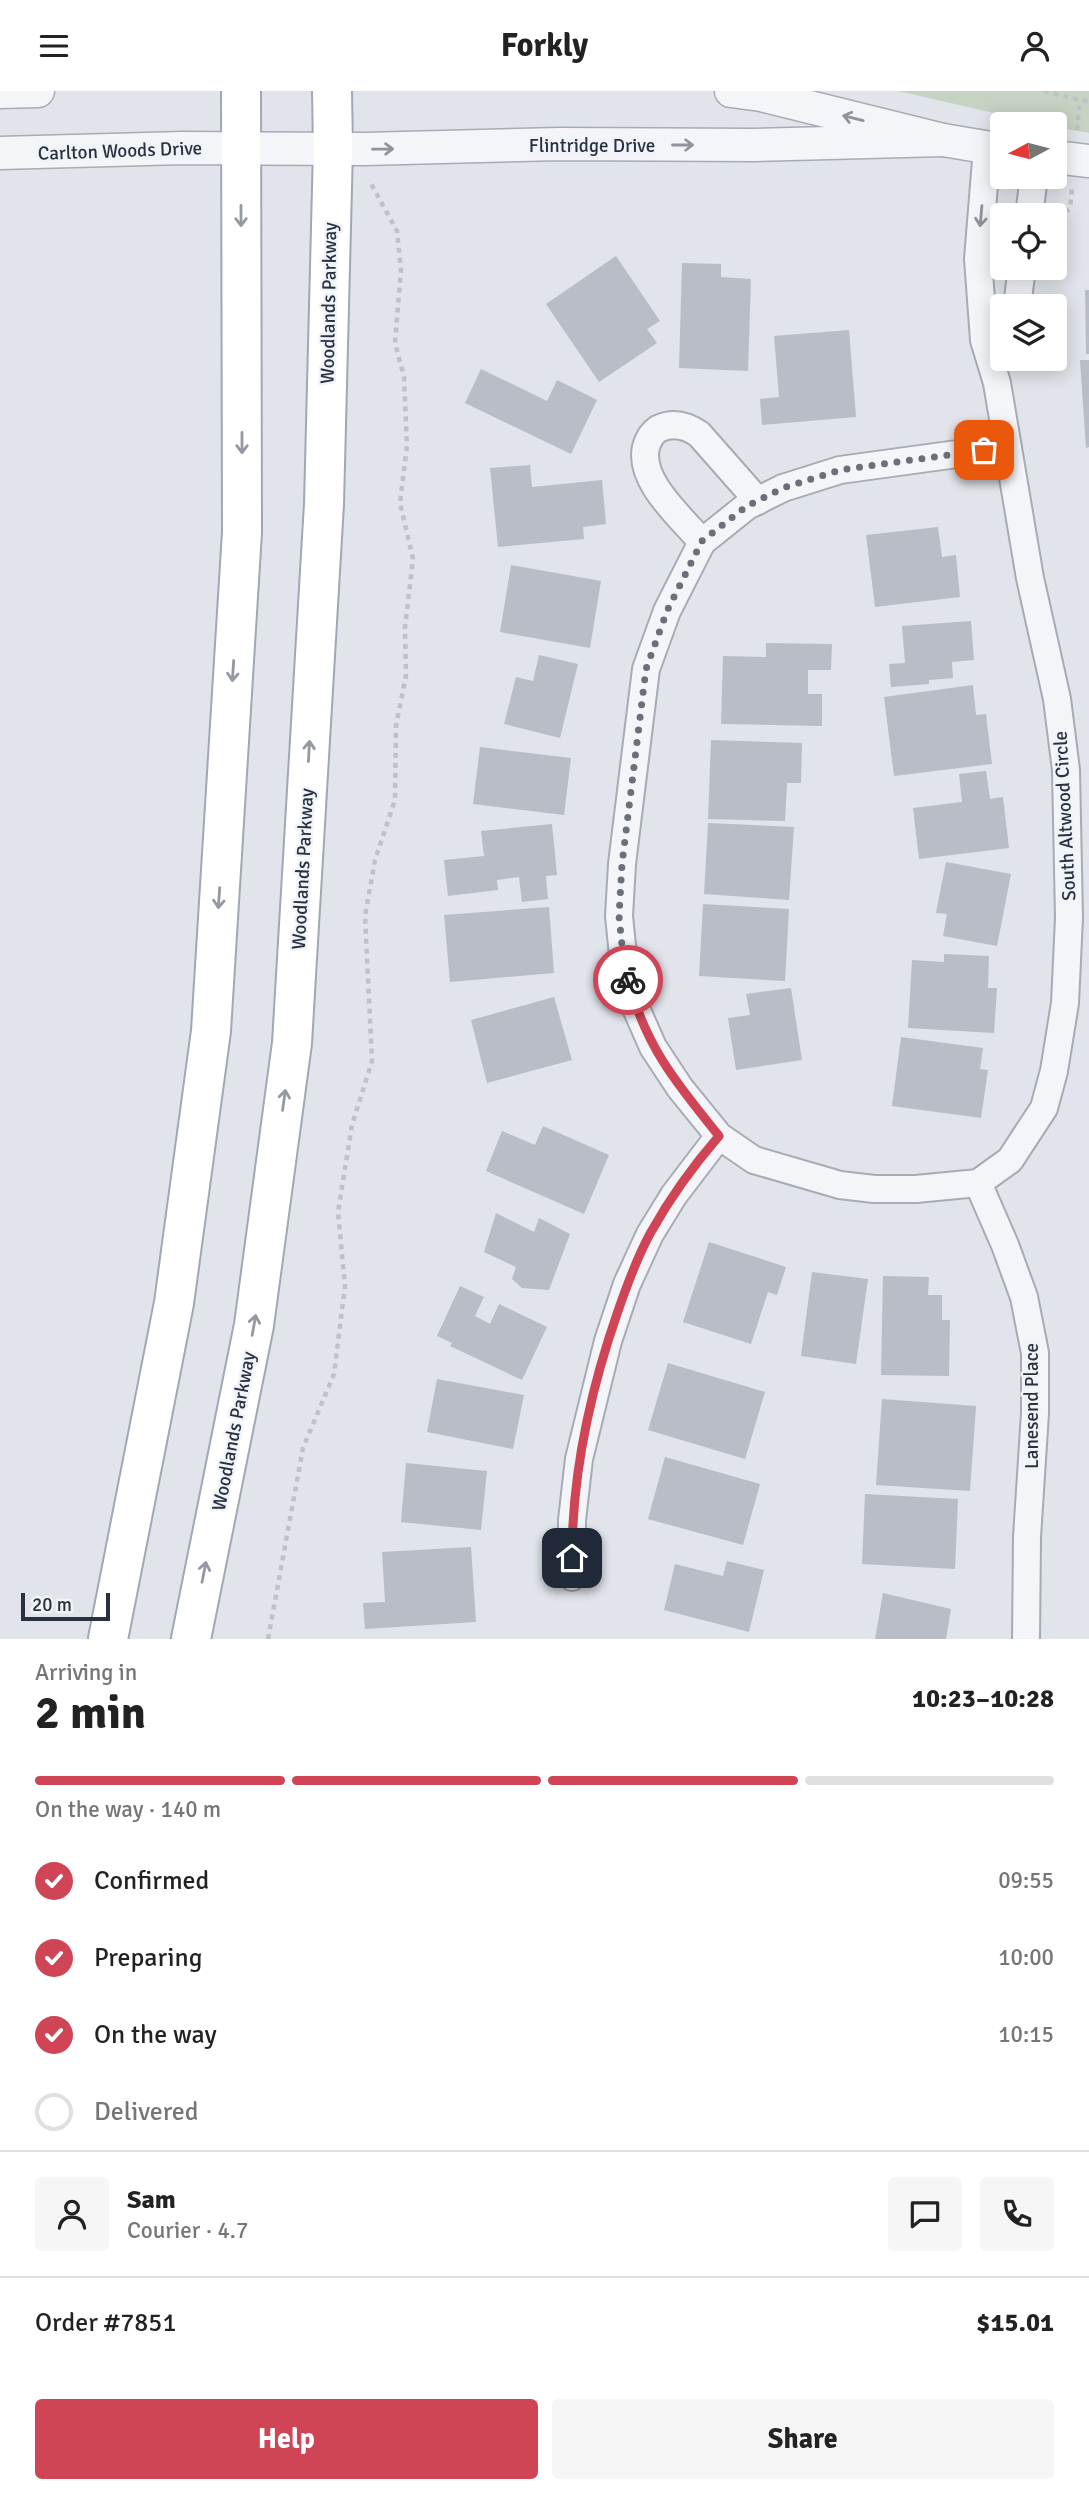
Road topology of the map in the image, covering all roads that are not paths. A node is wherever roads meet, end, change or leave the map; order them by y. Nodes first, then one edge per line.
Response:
1 (38, 91) edge
2 (242, 91) edge
3 (332, 91) edge
4 (731, 91) edge
5 (0, 92) edge
6 (943, 140) junction
7 (241, 148) junction
8 (990, 148) edge
9 (349, 149) junction
10 (0, 153) edge
11 (1068, 159) edge
12 (1089, 161) edge
13 (990, 181) edge
14 (1002, 371) edge
15 (997, 383) junction
16 (1008, 447) junction
17 (758, 501) junction
18 (702, 541) junction
19 (719, 1136) junction
20 (978, 1183) junction
21 (572, 1577) dead end
22 (108, 1639) edge
23 (191, 1639) edge
24 (1026, 1639) edge

1 - 5 street
2 - 7 main road
3 - 9 main road, Woodlands Parkway
6 -> 4 street, Flintridge Drive
6 - 8 street, Flintridge Drive
9 -> 6 street, Flintridge Drive
7 - 9 street, Flintridge Drive
7 - 10 street, Carlton Woods Drive
7 -> 22 main road
23 -> 9 main road, Woodlands Parkway
11 - 12 street
13 -> 15 street, South Altwood Circle
14 - 15 street
15 - 16 street, South Altwood Circle
16 - 17 street
16 - 20 street, South Altwood Circle
17 - 18 street
17 - 18 street
18 - 19 street
19 - 20 street
19 - 21 street
20 - 24 street, Lanesend Place

